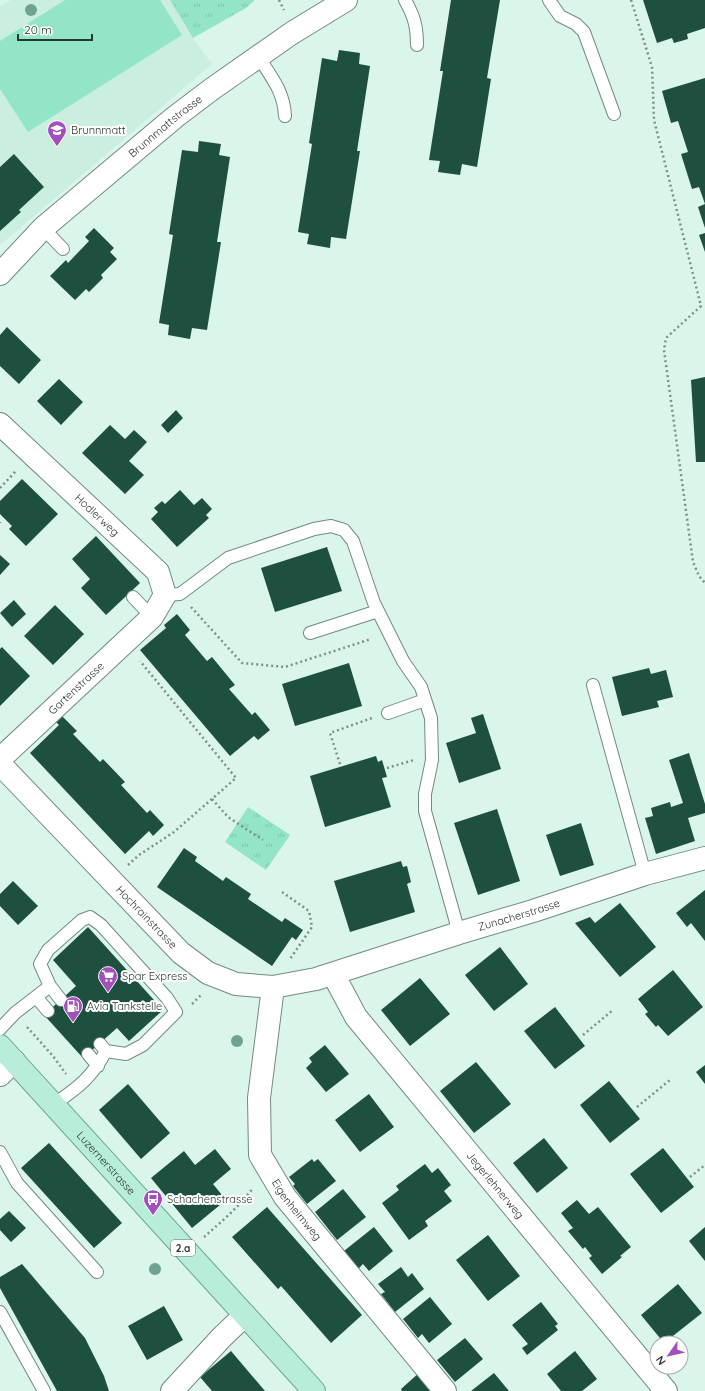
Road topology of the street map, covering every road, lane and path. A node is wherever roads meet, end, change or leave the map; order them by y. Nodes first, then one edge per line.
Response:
1 (346, 0) edge
2 (405, 0) edge
3 (549, 0) edge
4 (631, 0) edge
5 (417, 45) dead end
6 (258, 56) junction
7 (614, 114) dead end
8 (285, 116) dead end
9 (43, 228) junction
10 (63, 249) dead end
11 (0, 274) edge
12 (0, 424) edge
13 (705, 583) edge
14 (172, 594) junction
15 (133, 597) dead end
16 (378, 611) junction
17 (152, 617) junction
18 (310, 633) dead end
19 (389, 633) junction
20 (124, 642) junction
21 (593, 685) dead end
22 (425, 700) junction
23 (388, 713) joint
24 (432, 754) junction
25 (0, 759) edge
26 (0, 764) edge
27 (340, 764) dead end
28 (387, 768) dead end
29 (212, 799) junction
30 (263, 840) dead end
31 (705, 858) edge
32 (646, 874) junction
33 (111, 880) junction
34 (282, 892) dead end
35 (459, 933) junction
36 (333, 974) junction
37 (50, 986) junction
38 (273, 987) junction
39 (36, 997) junction
40 (61, 1000) dead end
41 (613, 1010) dead end
42 (48, 1012) dead end
43 (16, 1013) junction
44 (0, 1029) edge
45 (583, 1035) dead end
46 (88, 1054) dead end
47 (5, 1061) edge
48 (98, 1066) junction
49 (670, 1080) dead end
50 (77, 1089) junction
51 (54, 1104) junction
52 (637, 1107) dead end
53 (0, 1152) edge
54 (705, 1165) edge
55 (267, 1167) junction
56 (690, 1177) dead end
57 (202, 1239) dead end
58 (97, 1272) dead end
59 (0, 1312) edge
60 (245, 1316) junction
61 (44, 1391) edge
62 (172, 1391) edge
63 (314, 1391) edge
64 (445, 1391) edge
65 (666, 1391) edge

1 - 6 street, Brunnmattstrasse
2 - 5 lane
3 - 7 lane
4 - 13 path
6 - 8 lane
6 - 9 street, Brunnmattstrasse
9 - 10 lane
9 - 11 street, Brunnmattstrasse
12 - 14 street, Hodlerweg
14 - 16 lane
14 - 17 street
14 - 19 path
15 - 17 lane
16 - 18 lane
16 - 19 lane
17 - 20 street, Gartenstrasse
19 - 22 lane
20 - 25 street, Gartenstrasse
20 - 29 path
21 - 32 lane
22 - 23 lane
22 - 24 lane
23 - 27 path
24 - 28 path
24 - 35 lane
26 - 33 street, Hochrainstrasse
29 - 30 path
29 - 33 path
31 - 32 street, Zunacherstrasse
32 - 35 street, Zunacherstrasse
33 - 38 street, Hochrainstrasse
34 - 38 path
35 - 36 street, Zunacherstrasse
36 - 38 street, Hochrainstrasse
36 - 65 street, Jegerlehnerweg
37 - 39 lane
37 - 40 lane
37 - 48 lane
38 - 55 street, Eigenheimweg
39 - 42 lane
39 - 43 lane
41 - 45 path
43 - 44 lane
43 - 50 path
46 - 48 lane
47 - 51 main road, Luzernerstrasse / 2.a
48 - 50 lane
49 - 52 path
50 - 51 lane
51 - 60 main road, Luzernerstrasse / 2.a
53 - 58 lane
54 - 56 path
55 - 57 path
55 - 64 street, Eigenheimweg
59 - 61 lane
60 - 62 street
60 - 63 main road, Luzernerstrasse / 2.a

